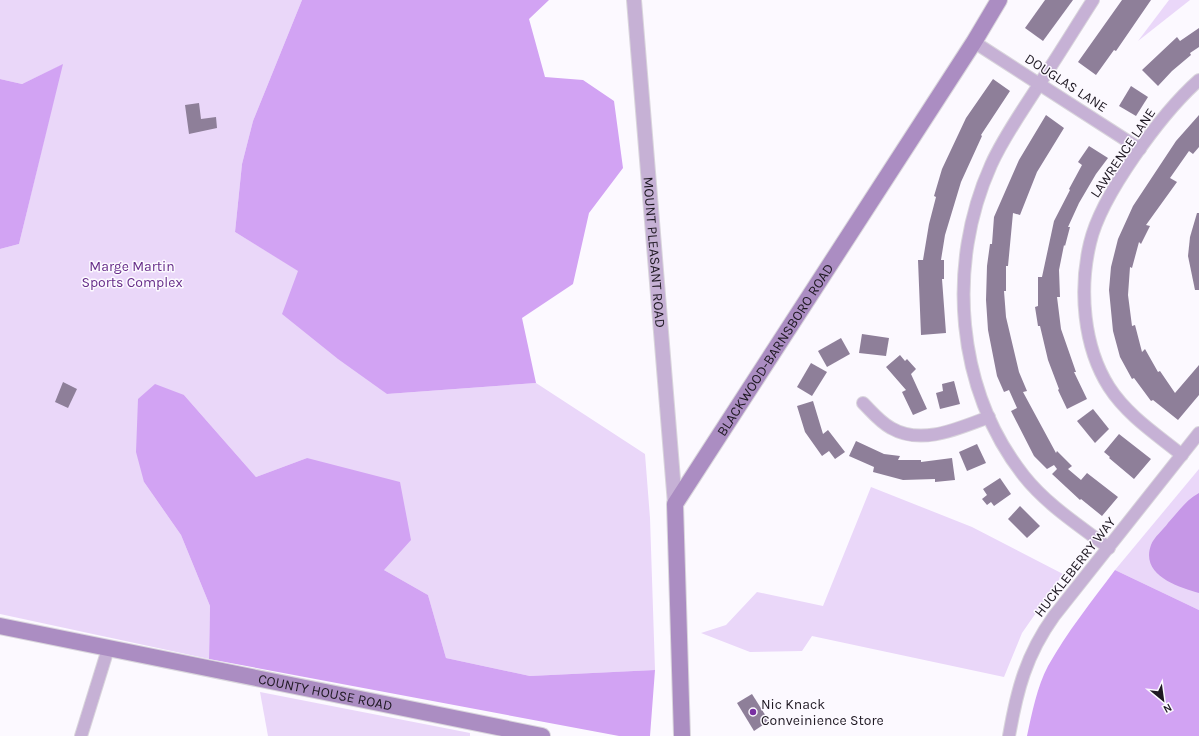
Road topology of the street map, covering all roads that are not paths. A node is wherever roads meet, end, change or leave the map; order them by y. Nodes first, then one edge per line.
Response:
1 (634, 0) edge
2 (999, 0) edge
3 (1093, 0) edge
4 (974, 42) junction
5 (1199, 80) edge
6 (1040, 83) junction
7 (1140, 149) junction
8 (863, 403) dead end
9 (989, 417) junction
10 (1199, 434) edge
11 (1182, 455) junction
12 (675, 504) junction
13 (1109, 548) junction
14 (0, 626) edge
15 (108, 649) junction
16 (81, 736) edge
17 (542, 736) edge
18 (682, 736) edge
19 (1009, 736) edge

1 - 12 street, MOUNT PLEASANT ROAD
2 - 4 main road, BLACKWOOD-BARNSBORO ROAD
3 - 6 street
4 - 6 street, DOUGLAS LANE
4 - 12 main road, BLACKWOOD-BARNSBORO ROAD
5 - 7 street, LAWRENCE LANE
6 - 7 street, DOUGLAS LANE
6 - 9 street
7 - 11 street, LAWRENCE LANE
8 - 9 street
9 - 13 street
10 - 11 street, HUCKLEBERRY WAY
11 - 13 street, HUCKLEBERRY WAY
12 - 18 main road
13 - 19 street, HUCKLEBERRY WAY
14 - 15 main road, COUNTY HOUSE ROAD
15 - 16 street
15 - 17 main road, COUNTY HOUSE ROAD

